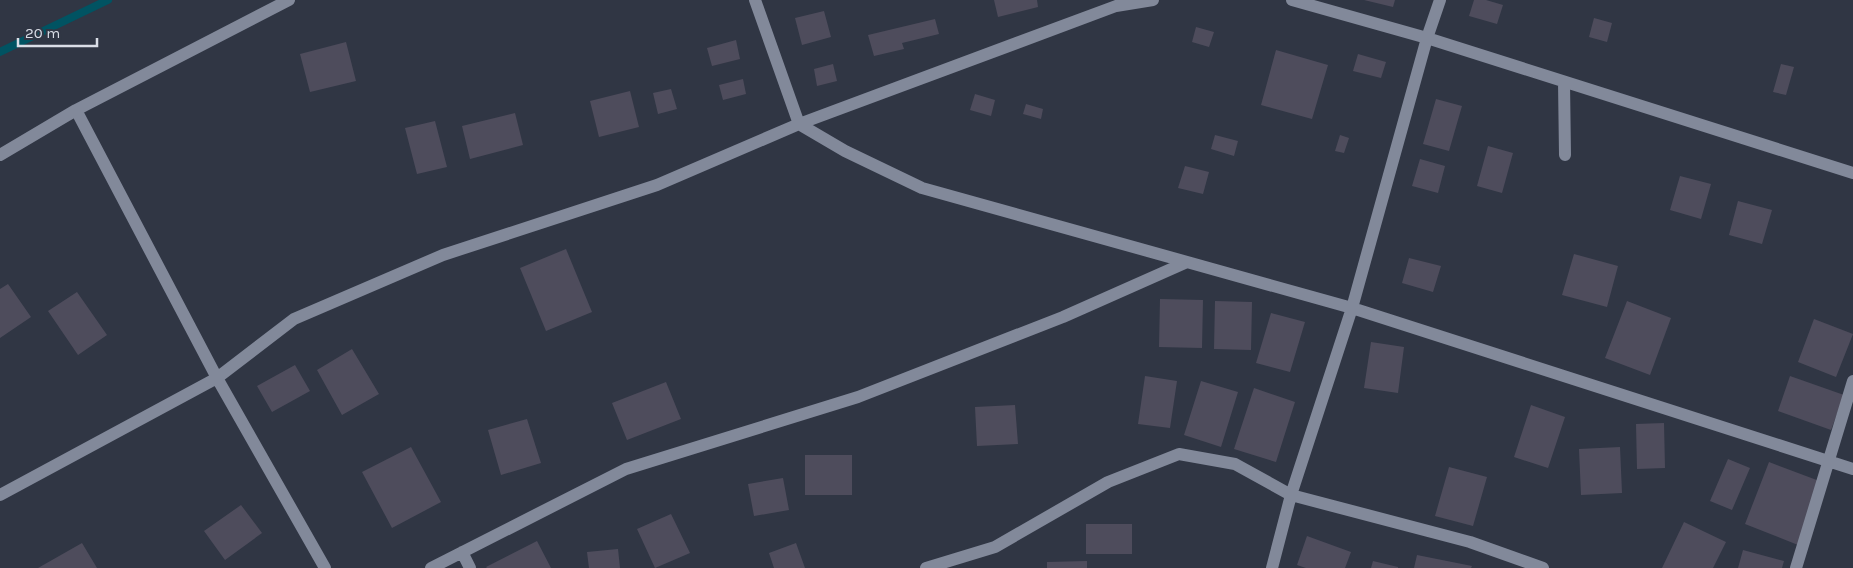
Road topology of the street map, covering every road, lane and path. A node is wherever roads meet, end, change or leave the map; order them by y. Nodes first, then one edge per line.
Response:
1 (289, 0) edge
2 (755, 0) edge
3 (1153, 0) edge
4 (1292, 0) edge
5 (1440, 0) edge
6 (1427, 38) junction
7 (1564, 82) junction
8 (76, 110) junction
9 (799, 124) junction
10 (0, 155) edge
11 (1565, 155) dead end
12 (1853, 173) edge
13 (1187, 262) junction
14 (1352, 308) junction
15 (217, 378) junction
16 (1853, 380) edge
17 (1830, 462) junction
18 (1853, 469) edge
19 (0, 495) edge
20 (1291, 495) junction
21 (462, 552) junction
22 (325, 568) edge
23 (430, 568) edge
24 (470, 568) edge
25 (926, 568) edge
26 (1272, 568) edge
27 (1544, 568) edge
28 (1796, 568) edge

1 - 8 street
2 - 9 street
3 - 9 street
4 - 6 street
5 - 6 street
6 - 7 street
6 - 14 street
7 - 11 street
7 - 12 street
8 - 10 street
8 - 15 street
9 - 13 street
9 - 15 street
13 - 14 street
13 - 21 street
14 - 17 street
14 - 20 street
15 - 19 street
15 - 22 street
16 - 17 street
17 - 18 street
17 - 28 street
20 - 25 street
20 - 26 street
20 - 27 street
21 - 23 street
21 - 24 street

